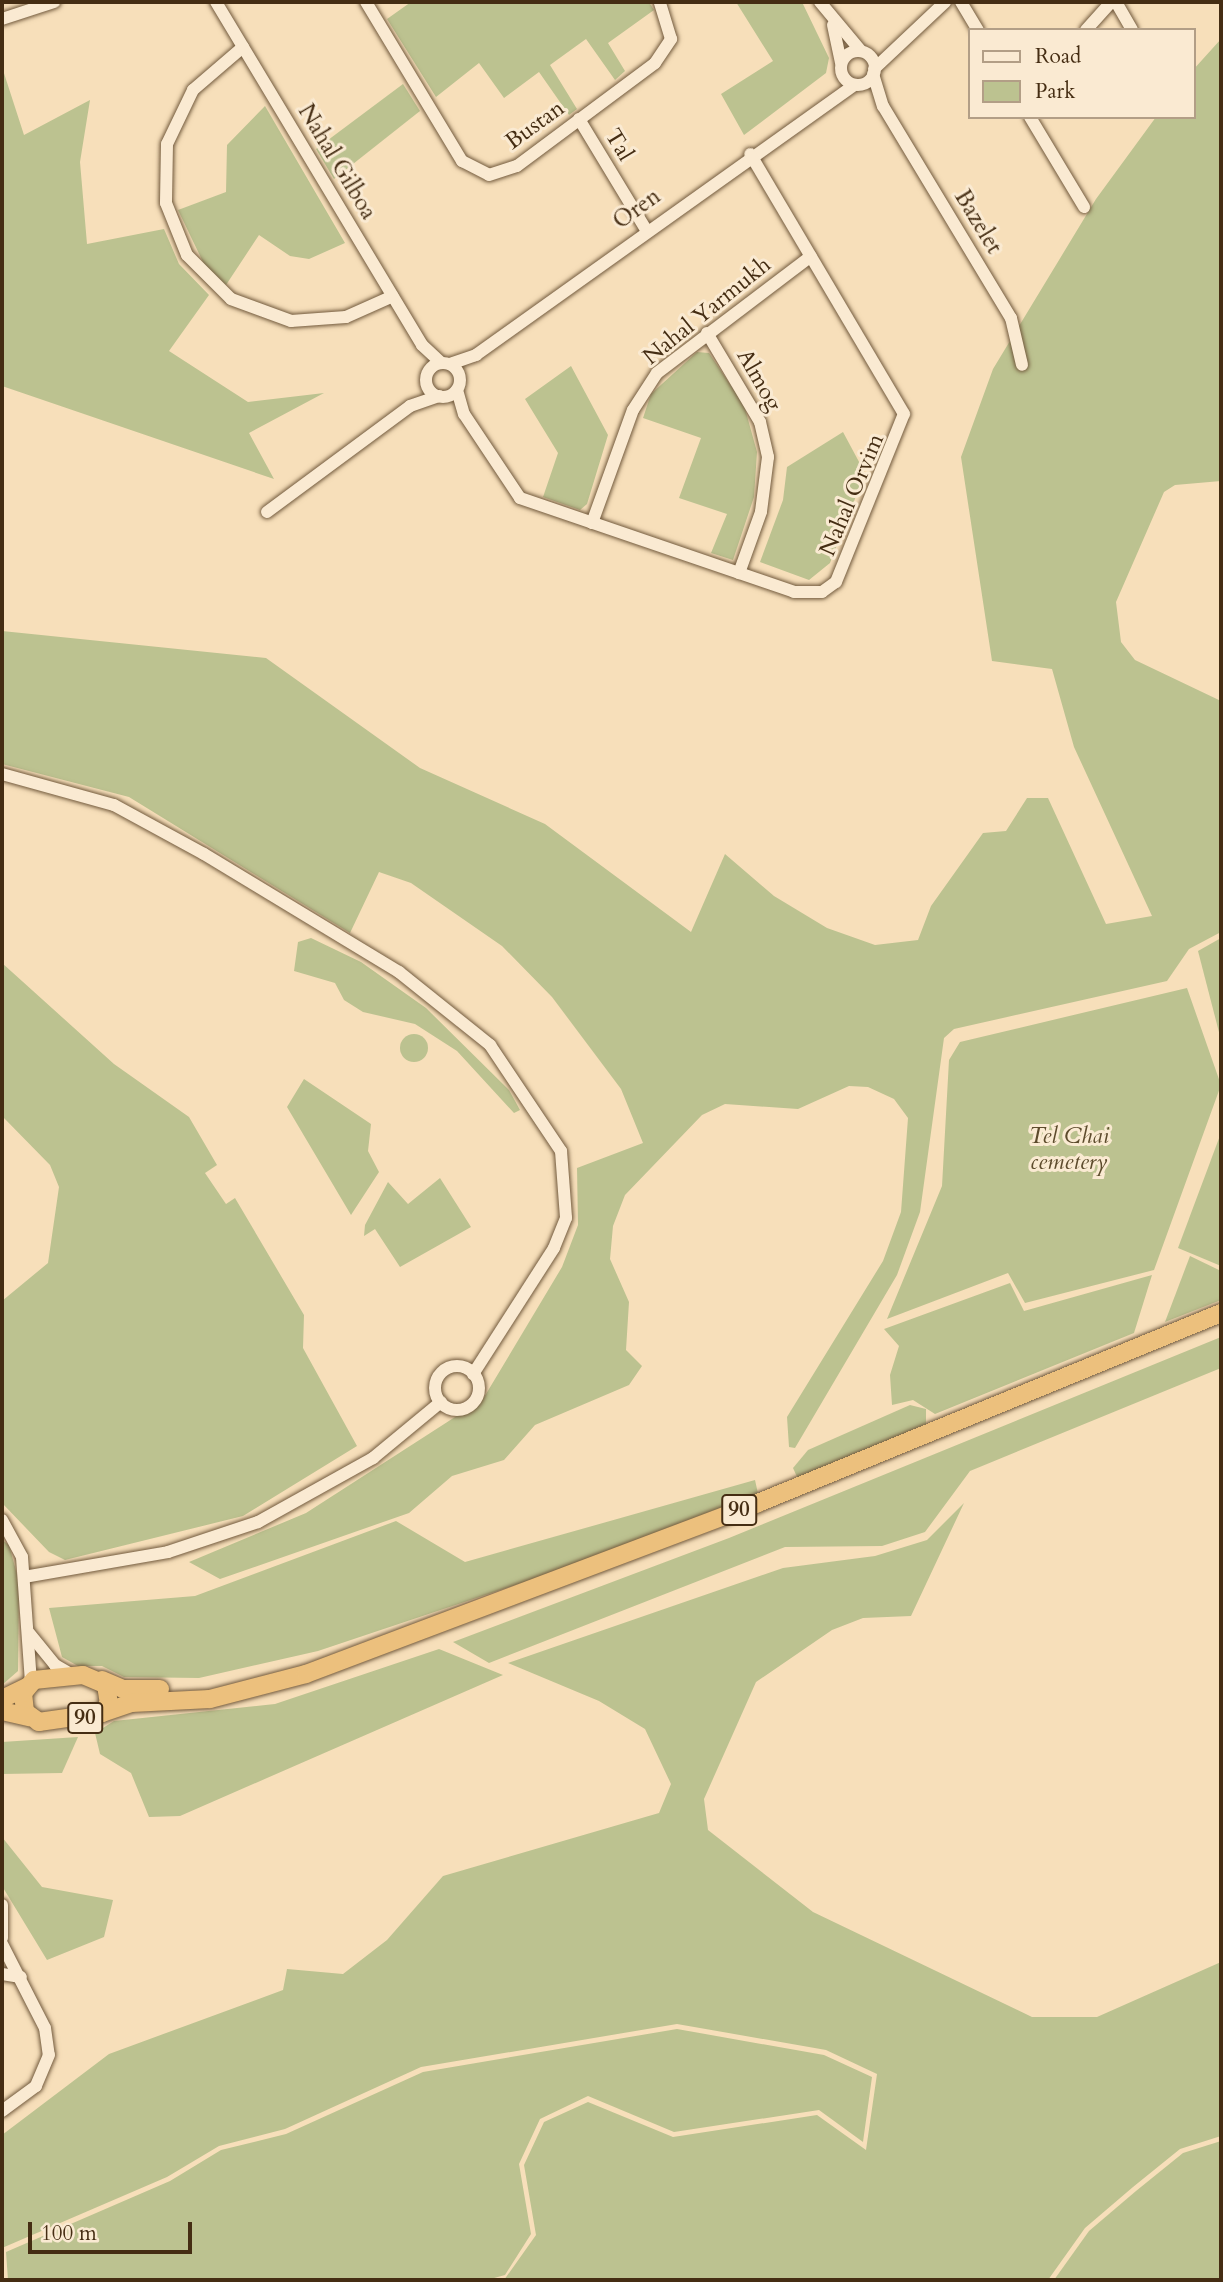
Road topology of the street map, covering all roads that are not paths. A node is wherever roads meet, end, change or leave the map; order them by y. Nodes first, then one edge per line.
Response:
1 (54, 2) edge
2 (216, 2) edge
3 (366, 2) edge
4 (660, 2) edge
5 (820, 2) edge
6 (945, 2) edge
7 (961, 2) edge
8 (1113, 2) edge
9 (830, 18) junction
10 (2, 19) edge
11 (977, 28) edge
12 (1088, 28) edge
13 (1131, 28) edge
14 (909, 34) junction
15 (243, 47) junction
16 (863, 52) junction
17 (841, 64) junction
18 (874, 72) junction
19 (857, 85) junction
20 (818, 106) junction
21 (883, 106) junction
22 (579, 119) junction
23 (1031, 119) edge
24 (750, 154) junction
25 (1084, 207) dead end
26 (645, 228) junction
27 (811, 256) junction
28 (393, 296) junction
29 (707, 333) junction
30 (422, 345) junction
31 (484, 349) junction
32 (446, 364) junction
33 (1022, 365) dead end
34 (427, 375) junction
35 (459, 385) junction
36 (441, 397) junction
37 (410, 406) junction
38 (464, 414) junction
39 (267, 512) dead end
40 (592, 523) junction
41 (739, 573) junction
42 (2, 774) edge
43 (1221, 1313) edge
44 (473, 1374) junction
45 (440, 1402) junction
46 (2, 1520) edge
47 (24, 1577) junction
48 (29, 1633) junction
49 (306, 1674) junction
50 (74, 1676) junction
51 (102, 1680) junction
52 (29, 1685) junction
53 (2, 1699) edge
54 (2, 1711) edge
55 (102, 1713) junction
56 (29, 1717) junction
57 (2, 1905) edge
58 (2, 1938) edge
59 (2, 1944) edge
60 (2, 1973) edge
61 (21, 1977) junction
62 (2, 2111) edge

1 - 10 street
2 - 15 street, Nahal Gilboa
3 - 22 street, Bustan
4 - 22 street, Bustan
5 - 9 street
6 - 14 street
7 - 11 street
8 - 12 street
8 - 13 street
9 - 16 street
9 - 17 street
14 - 16 street
14 - 18 street
15 - 28 street, Nahal Gilboa
15 - 28 street
16 - 17 street
16 - 18 street, Bazelet
17 - 19 street, Bazelet
17 - 20 street, Oren
18 - 19 street, Oren
18 - 21 street, Bazelet
19 - 20 street, Oren
19 - 21 street, Bazelet
20 - 24 street, Oren
21 - 33 street, Bazelet
22 - 26 street, Tal
23 - 25 street
24 - 26 street, Oren
24 - 27 street, Nahal Orvim
26 - 31 street, Oren
27 - 29 street, Nahal Yarmukh
27 - 41 street, Nahal Orvim
28 - 30 street, Nahal Gilboa
29 - 40 street, Nahal Yarmukh
29 - 41 street, Almog
30 - 32 street, Nahal Gilboa
30 - 34 street, Nahal Gilboa
31 - 32 street, Oren
31 - 35 street, Oren
32 - 34 street, Oren
32 - 35 street, Nahal Gilboa
34 - 36 street, Nahal Orvim
34 - 37 street
35 - 36 street
35 - 38 street, Nahal Orvim
36 - 37 street
36 - 38 street, Nahal Orvim
37 - 39 street
38 - 40 street, Nahal Orvim
40 - 41 street, Nahal Orvim
42 - 44 street
43 - 49 highway, 90
44 - 45 street
44 - 45 street
45 - 47 street
46 - 47 street
47 - 48 street
48 - 50 street
48 - 52 street
49 - 51 highway, 90
49 - 55 highway, 90
50 - 51 highway, 90
50 - 52 highway, 90
51 - 55 highway, 90
52 - 53 highway, 90
52 - 56 highway
54 - 56 highway, 90
55 - 56 highway, 90
57 - 58 street
59 - 61 street
60 - 61 street
61 - 62 street

